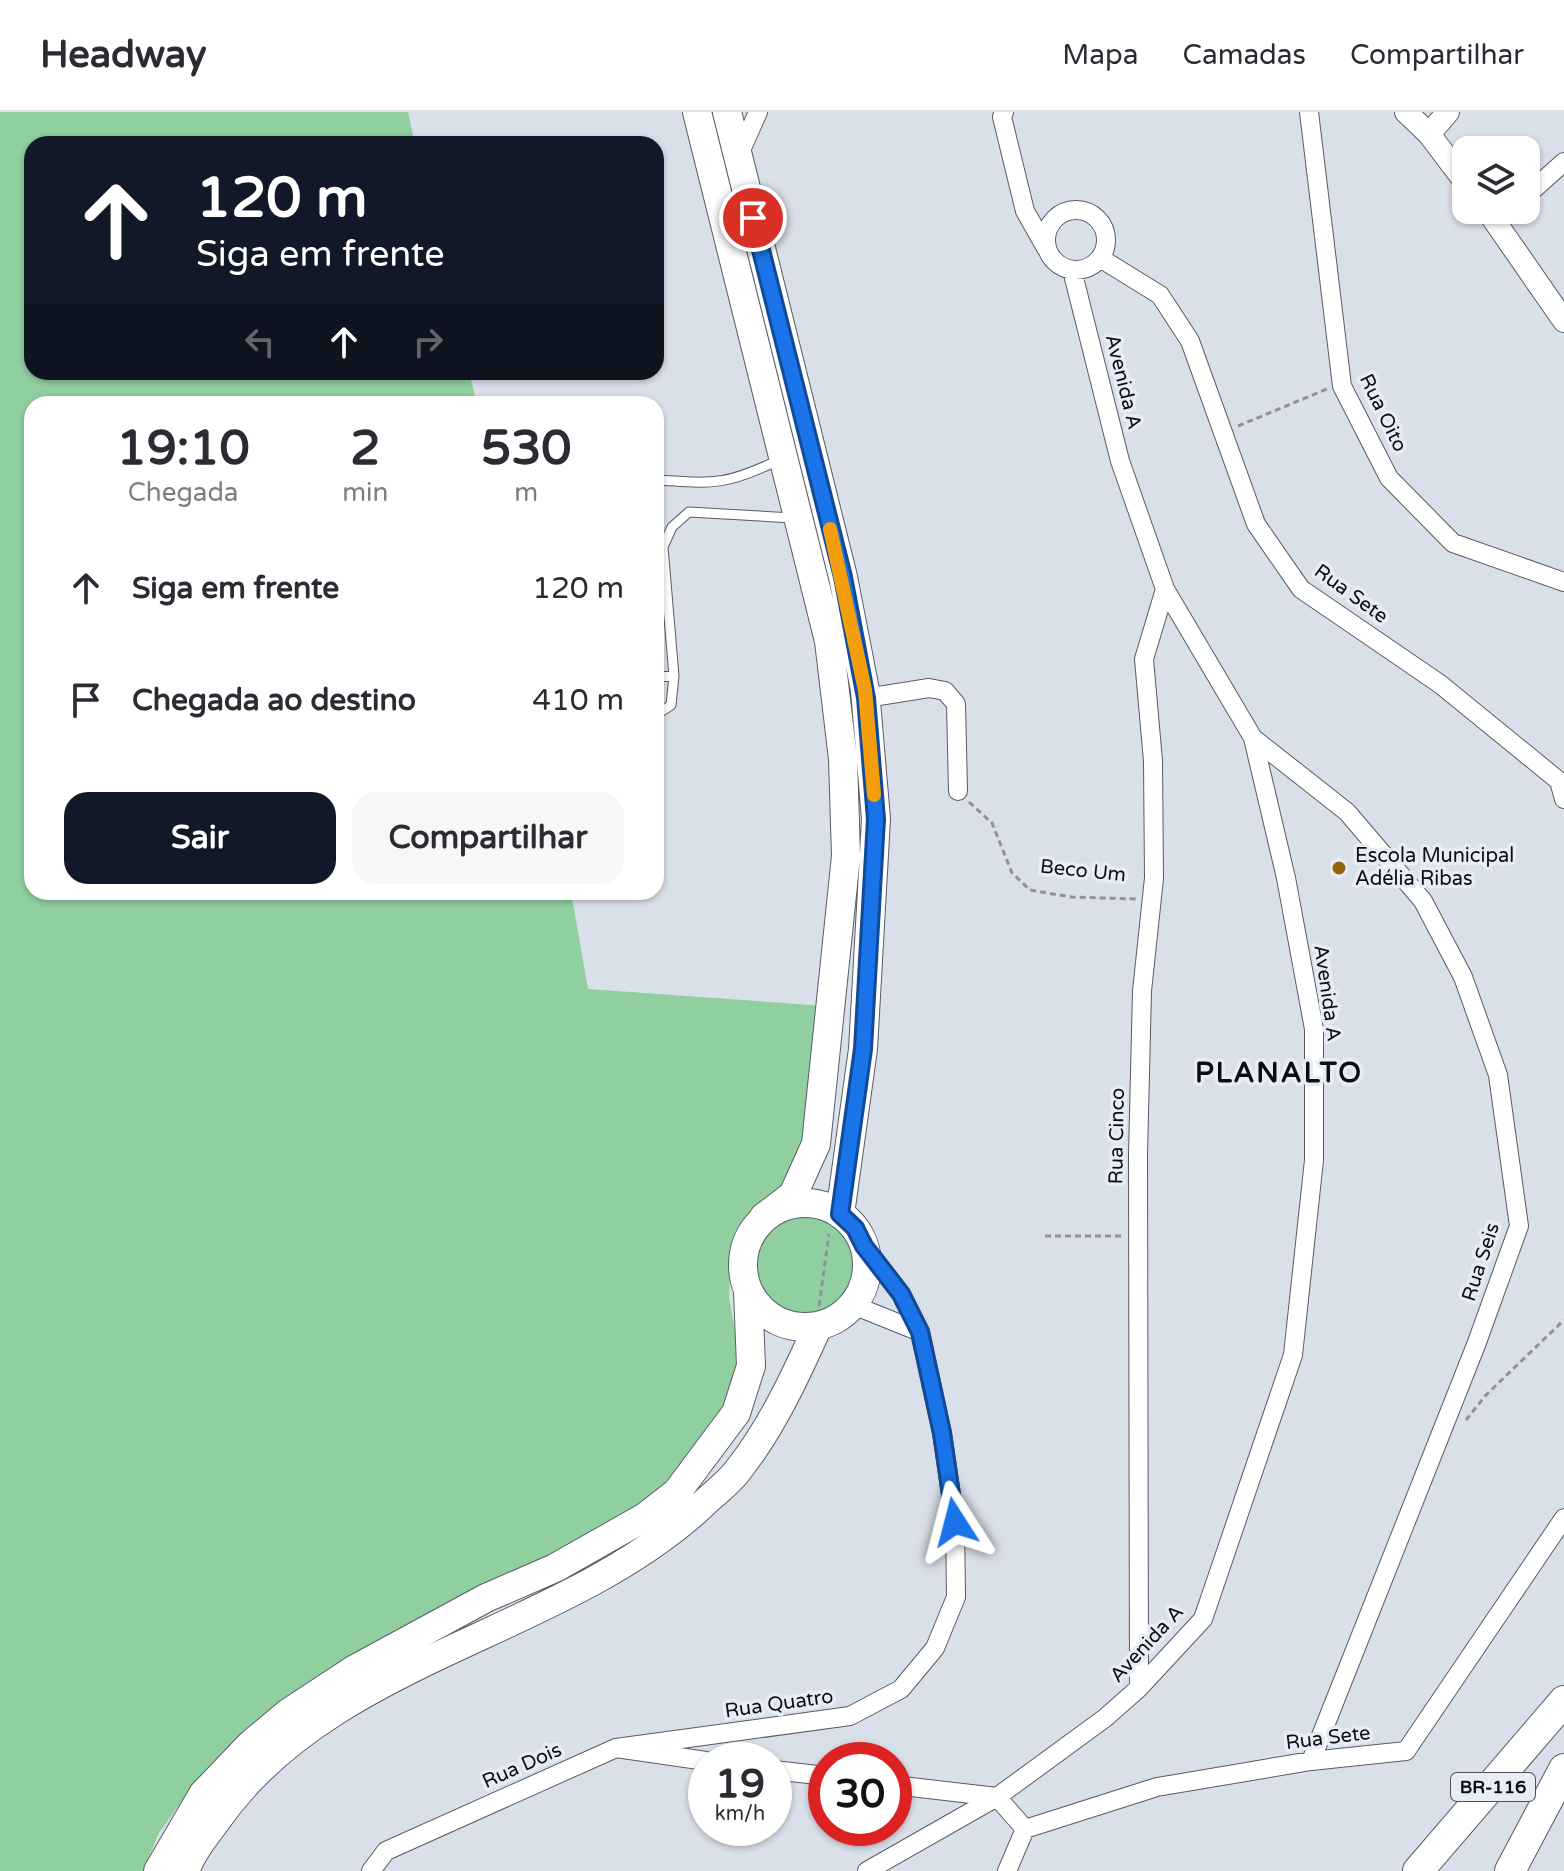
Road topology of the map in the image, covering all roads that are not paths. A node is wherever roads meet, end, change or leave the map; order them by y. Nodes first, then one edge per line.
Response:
1 (697, 112) edge
2 (727, 112) edge
3 (758, 112) edge
4 (1004, 112) edge
5 (1309, 112) edge
6 (1406, 112) edge
7 (1448, 112) edge
8 (1429, 134) junction
9 (738, 157) junction
10 (1564, 162) edge
11 (1452, 164) edge
12 (1540, 183) edge
13 (1504, 224) edge
14 (1046, 248) junction
15 (1100, 258) junction
16 (1072, 270) junction
17 (1564, 321) edge
18 (784, 457) junction
19 (664, 481) edge
20 (799, 518) junction
21 (664, 545) edge
22 (664, 559) edge
23 (1564, 582) edge
24 (1165, 589) junction
25 (674, 676) junction
26 (664, 677) edge
27 (866, 698) junction
28 (664, 710) edge
29 (1253, 738) junction
30 (958, 791) road end
31 (1564, 799) edge
32 (836, 1211) junction
33 (764, 1217) junction
34 (864, 1246) junction
35 (748, 1292) junction
36 (853, 1305) junction
37 (815, 1326) junction
38 (920, 1332) junction
39 (1564, 1518) edge
40 (1139, 1688) junction
41 (1564, 1701) edge
42 (616, 1748) junction
43 (688, 1758) edge
44 (1311, 1761) junction
45 (1564, 1769) edge
46 (912, 1787) edge
47 (997, 1797) junction
48 (1025, 1829) junction
49 (158, 1871) edge
50 (185, 1871) edge
51 (371, 1871) edge
52 (867, 1871) edge
53 (1007, 1871) edge
54 (1418, 1871) edge
55 (1510, 1871) edge

1 - 18 main road
2 - 9 main road
3 - 9 street
4 - 14 street
5 - 23 street, Rua Oito
6 - 8 street
7 - 8 street
8 - 11 street
9 - 27 main road
10 - 12 street
13 - 17 street
14 - 15 street
14 - 16 street
15 - 16 street
15 - 31 street, Rua Sete
16 - 24 street, Avenida A
18 - 19 lane
18 - 20 main road
20 - 21 lane
20 - 33 main road
22 - 25 lane
24 - 29 street, Avenida A
24 - 40 street, Rua Cinco
25 - 26 lane
25 - 28 lane
27 - 30 street
27 - 32 main road
29 - 40 street, Avenida A
29 - 44 street, Rua Seis
32 - 33 main road
32 - 34 main road
33 - 35 main road
34 - 36 main road
34 - 38 street, Rua Quatro
35 - 37 main road
35 - 49 main road
36 - 37 main road
36 - 38 street
37 - 50 main road
38 - 42 street, Rua Quatro
39 - 44 street, Rua Sete
40 - 47 street, Avenida A
41 - 54 highway, BR-116
42 - 43 street
42 - 51 street, Rua Dois
44 - 48 street, Rua Sete
45 - 55 highway, BR-116
46 - 47 street
47 - 48 street
47 - 52 street, Avenida A
48 - 53 street

